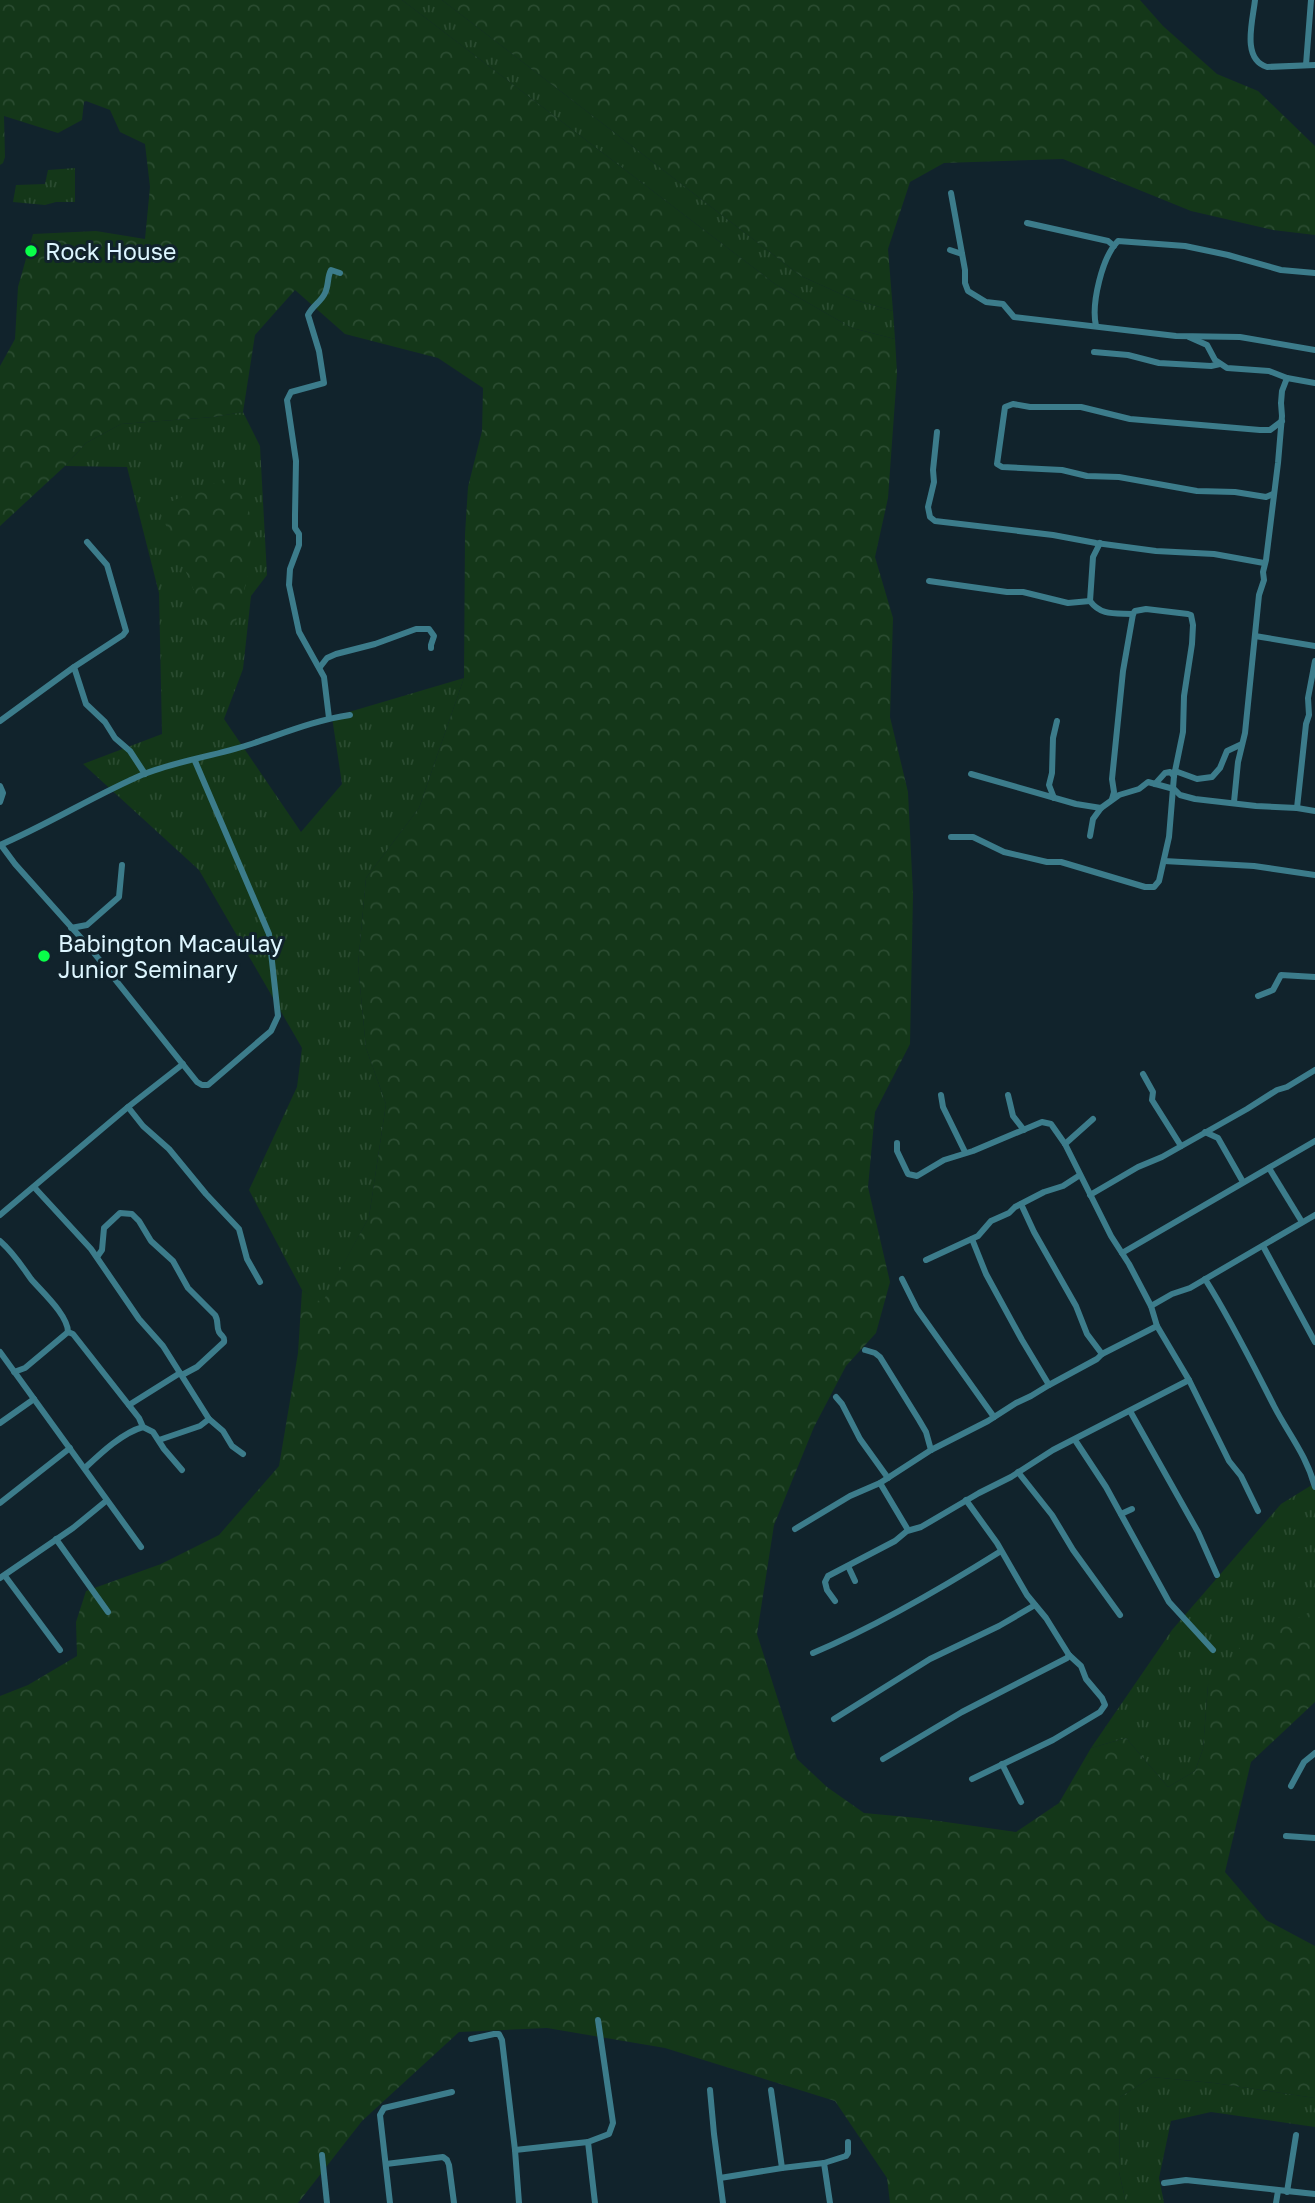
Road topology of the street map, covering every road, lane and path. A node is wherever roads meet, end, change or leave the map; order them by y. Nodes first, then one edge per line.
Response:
1 (1255, 0) edge
2 (1311, 0) edge
3 (1306, 65) junction
4 (1315, 65) edge
5 (951, 193) dead end
6 (1027, 223) dead end
7 (1114, 246) junction
8 (950, 250) dead end
9 (962, 254) junction
10 (340, 273) dead end
11 (1315, 273) edge
12 (1096, 326) junction
13 (1199, 339) junction
14 (1315, 349) edge
15 (1094, 352) dead end
16 (1220, 364) junction
17 (1287, 378) junction
18 (1299, 380) junction
19 (1315, 383) edge
20 (1282, 391) junction
21 (1282, 421) junction
22 (1270, 430) junction
23 (937, 432) dead end
24 (1279, 443) junction
25 (1270, 496) junction
26 (87, 542) dead end
27 (1100, 543) junction
28 (1264, 563) junction
29 (929, 581) dead end
30 (1090, 601) junction
31 (1133, 614) junction
32 (1255, 636) junction
33 (1315, 646) edge
34 (431, 648) dead end
35 (1315, 661) edge
36 (74, 667) junction
37 (320, 667) junction
38 (350, 715) dead end
39 (329, 718) junction
40 (0, 721) edge
41 (1057, 721) dead end
42 (1242, 744) junction
43 (195, 761) junction
44 (145, 774) junction
45 (971, 774) dead end
46 (1174, 774) junction
47 (1155, 784) junction
48 (0, 786) edge
49 (1174, 789) junction
50 (1115, 795) junction
51 (1054, 798) junction
52 (0, 802) edge
53 (1234, 802) junction
54 (1101, 808) junction
55 (1297, 808) junction
56 (1315, 811) edge
57 (1090, 836) dead end
58 (951, 837) dead end
59 (0, 845) edge
60 (1164, 861) junction
61 (122, 865) dead end
62 (1315, 875) edge
63 (71, 928) junction
64 (1315, 977) edge
65 (1258, 996) dead end
66 (183, 1064) junction
67 (1315, 1070) edge
68 (1143, 1074) dead end
69 (941, 1095) dead end
70 (1008, 1095) dead end
71 (128, 1107) junction
72 (1093, 1119) dead end
73 (1218, 1125) junction
74 (1024, 1130) junction
75 (1205, 1132) junction
76 (1218, 1138) junction
77 (1315, 1141) edge
78 (897, 1143) dead end
79 (1065, 1144) junction
80 (1181, 1146) junction
81 (965, 1152) junction
82 (1269, 1168) junction
83 (1080, 1175) junction
84 (1243, 1182) junction
85 (34, 1187) junction
86 (1090, 1195) junction
87 (1021, 1204) junction
88 (0, 1215) edge
89 (1315, 1216) edge
90 (1302, 1222) junction
91 (972, 1239) junction
92 (0, 1241) edge
93 (1263, 1246) junction
94 (1122, 1253) junction
95 (97, 1257) junction
96 (926, 1260) dead end
97 (902, 1279) dead end
98 (1205, 1279) junction
99 (260, 1282) dead end
100 (1151, 1306) junction
101 (1157, 1326) junction
102 (68, 1332) junction
103 (1315, 1342) edge
104 (865, 1350) dead end
105 (0, 1352) edge
106 (1102, 1354) junction
107 (14, 1372) junction
108 (181, 1374) junction
109 (1189, 1380) junction
110 (1049, 1385) junction
111 (836, 1397) dead end
112 (33, 1399) junction
113 (129, 1405) junction
114 (1130, 1411) junction
115 (995, 1417) junction
116 (209, 1419) junction
117 (0, 1423) edge
118 (143, 1427) junction
119 (159, 1440) junction
120 (1075, 1440) junction
121 (70, 1448) junction
122 (930, 1450) junction
123 (243, 1454) dead end
124 (85, 1468) junction
125 (182, 1470) dead end
126 (1018, 1472) junction
127 (888, 1478) junction
128 (880, 1483) junction
129 (1315, 1487) edge
130 (966, 1500) junction
131 (106, 1501) junction
132 (0, 1503) edge
133 (1132, 1509) dead end
134 (1258, 1511) dead end
135 (1121, 1514) junction
136 (794, 1529) dead end
137 (908, 1531) junction
138 (56, 1539) junction
139 (141, 1547) dead end
140 (1001, 1551) junction
141 (848, 1566) junction
142 (1217, 1575) dead end
143 (2, 1577) edge
144 (855, 1581) dead end
145 (835, 1601) dead end
146 (1035, 1605) junction
147 (108, 1612) dead end
148 (1120, 1615) dead end
149 (60, 1650) dead end
150 (1213, 1650) dead end
151 (813, 1653) dead end
152 (1069, 1654) junction
153 (834, 1719) dead end
154 (1315, 1753) edge
155 (883, 1759) dead end
156 (1002, 1765) junction
157 (972, 1779) dead end
158 (1292, 1786) dead end
159 (1021, 1802) dead end
160 (1286, 1836) dead end
161 (1315, 1838) edge
162 (598, 2020) dead end
163 (471, 2039) dead end
164 (710, 2090) dead end
165 (771, 2090) dead end
166 (452, 2092) dead end
167 (1296, 2135) dead end
168 (588, 2142) junction
169 (848, 2142) dead end
170 (515, 2150) junction
171 (322, 2155) dead end
172 (824, 2163) junction
173 (386, 2164) junction
174 (782, 2168) junction
175 (720, 2178) junction
176 (1164, 2183) dead end
177 (1278, 2191) junction
178 (1287, 2192) junction
179 (1315, 2194) edge
180 (327, 2203) edge
181 (390, 2203) edge
182 (454, 2203) edge
183 (519, 2203) edge
184 (595, 2203) edge
185 (723, 2203) edge
186 (830, 2203) edge
187 (1276, 2203) edge

1 - 3 street
2 - 3 street
3 - 4 street
5 - 9 street
6 - 7 street
7 - 11 street
7 - 12 street
8 - 9 street
9 - 12 street
10 - 37 street
12 - 13 street
13 - 14 street
13 - 16 street
15 - 16 street
16 - 17 street
17 - 18 street
17 - 20 street
18 - 19 street
18 - 20 street
20 - 21 street
21 - 22 street
21 - 24 street
22 - 24 street
22 - 25 street
23 - 27 street
24 - 25 street
25 - 28 street
26 - 36 street
27 - 28 street
27 - 30 street
28 - 32 street
29 - 30 street
30 - 31 street
31 - 46 street
31 - 50 street
32 - 33 street
32 - 42 street
34 - 37 street
35 - 55 street
36 - 40 street
36 - 44 street
37 - 39 street
38 - 39 street
39 - 43 street
41 - 51 street
42 - 46 street
42 - 53 street
43 - 44 street
43 - 66 street
44 - 59 street
45 - 51 street
46 - 47 street
46 - 49 street
47 - 49 street
47 - 50 street
48 - 52 street
49 - 53 street
49 - 60 street
50 - 54 street
51 - 54 street
53 - 55 street
54 - 57 street
55 - 56 street
58 - 60 street
59 - 63 street
60 - 62 street
61 - 63 street
63 - 66 street
64 - 65 street
66 - 71 street
67 - 73 street
68 - 80 street
69 - 81 street
70 - 74 street
71 - 85 street
71 - 99 street
72 - 79 street
73 - 75 street
73 - 76 street
74 - 79 street
74 - 81 street
75 - 76 street
75 - 80 street
76 - 84 street
77 - 82 street
78 - 81 street
79 - 83 street
80 - 86 street
82 - 84 street
82 - 90 street
83 - 86 street
83 - 87 street
84 - 94 street
85 - 88 street
85 - 95 street
86 - 94 street
87 - 91 street
87 - 106 street
89 - 90 street
90 - 93 street
91 - 96 street
91 - 110 street
92 - 102 street
93 - 98 street
93 - 103 street
94 - 100 street
95 - 108 street
95 - 108 street
97 - 115 street
98 - 100 street
98 - 129 street
100 - 101 street
101 - 106 street
101 - 109 street
102 - 107 street
102 - 113 street
104 - 122 street
105 - 107 street
106 - 110 street
107 - 112 street
108 - 113 street
108 - 116 street
109 - 114 street
109 - 134 street
110 - 115 street
111 - 127 street
112 - 117 street
112 - 121 street
113 - 118 street
114 - 120 street
114 - 142 street
115 - 122 street
116 - 119 street
116 - 123 street
118 - 119 street
118 - 124 street
119 - 125 street
120 - 126 street
120 - 135 street
121 - 124 street
121 - 132 street
122 - 127 street
124 - 131 street
126 - 130 street
126 - 148 street
127 - 128 street
128 - 136 street
128 - 137 street
130 - 137 street
130 - 140 street
131 - 138 street
131 - 139 street
133 - 135 street
135 - 150 street
137 - 141 street
138 - 143 street
138 - 147 street
140 - 146 street
140 - 151 street
141 - 144 street
141 - 145 street
143 - 149 street
146 - 152 street
146 - 153 street
152 - 155 street
152 - 156 street
154 - 158 street
156 - 157 street
156 - 159 street
160 - 161 street
162 - 168 street
163 - 170 street
164 - 175 street
165 - 174 street
166 - 173 street
167 - 178 street
168 - 170 street
168 - 184 street
169 - 172 street
170 - 183 street
171 - 180 street
172 - 174 street
172 - 186 street
173 - 181 street
173 - 182 street
174 - 175 street
175 - 185 street
176 - 177 street
177 - 178 street
177 - 187 street
178 - 179 street

